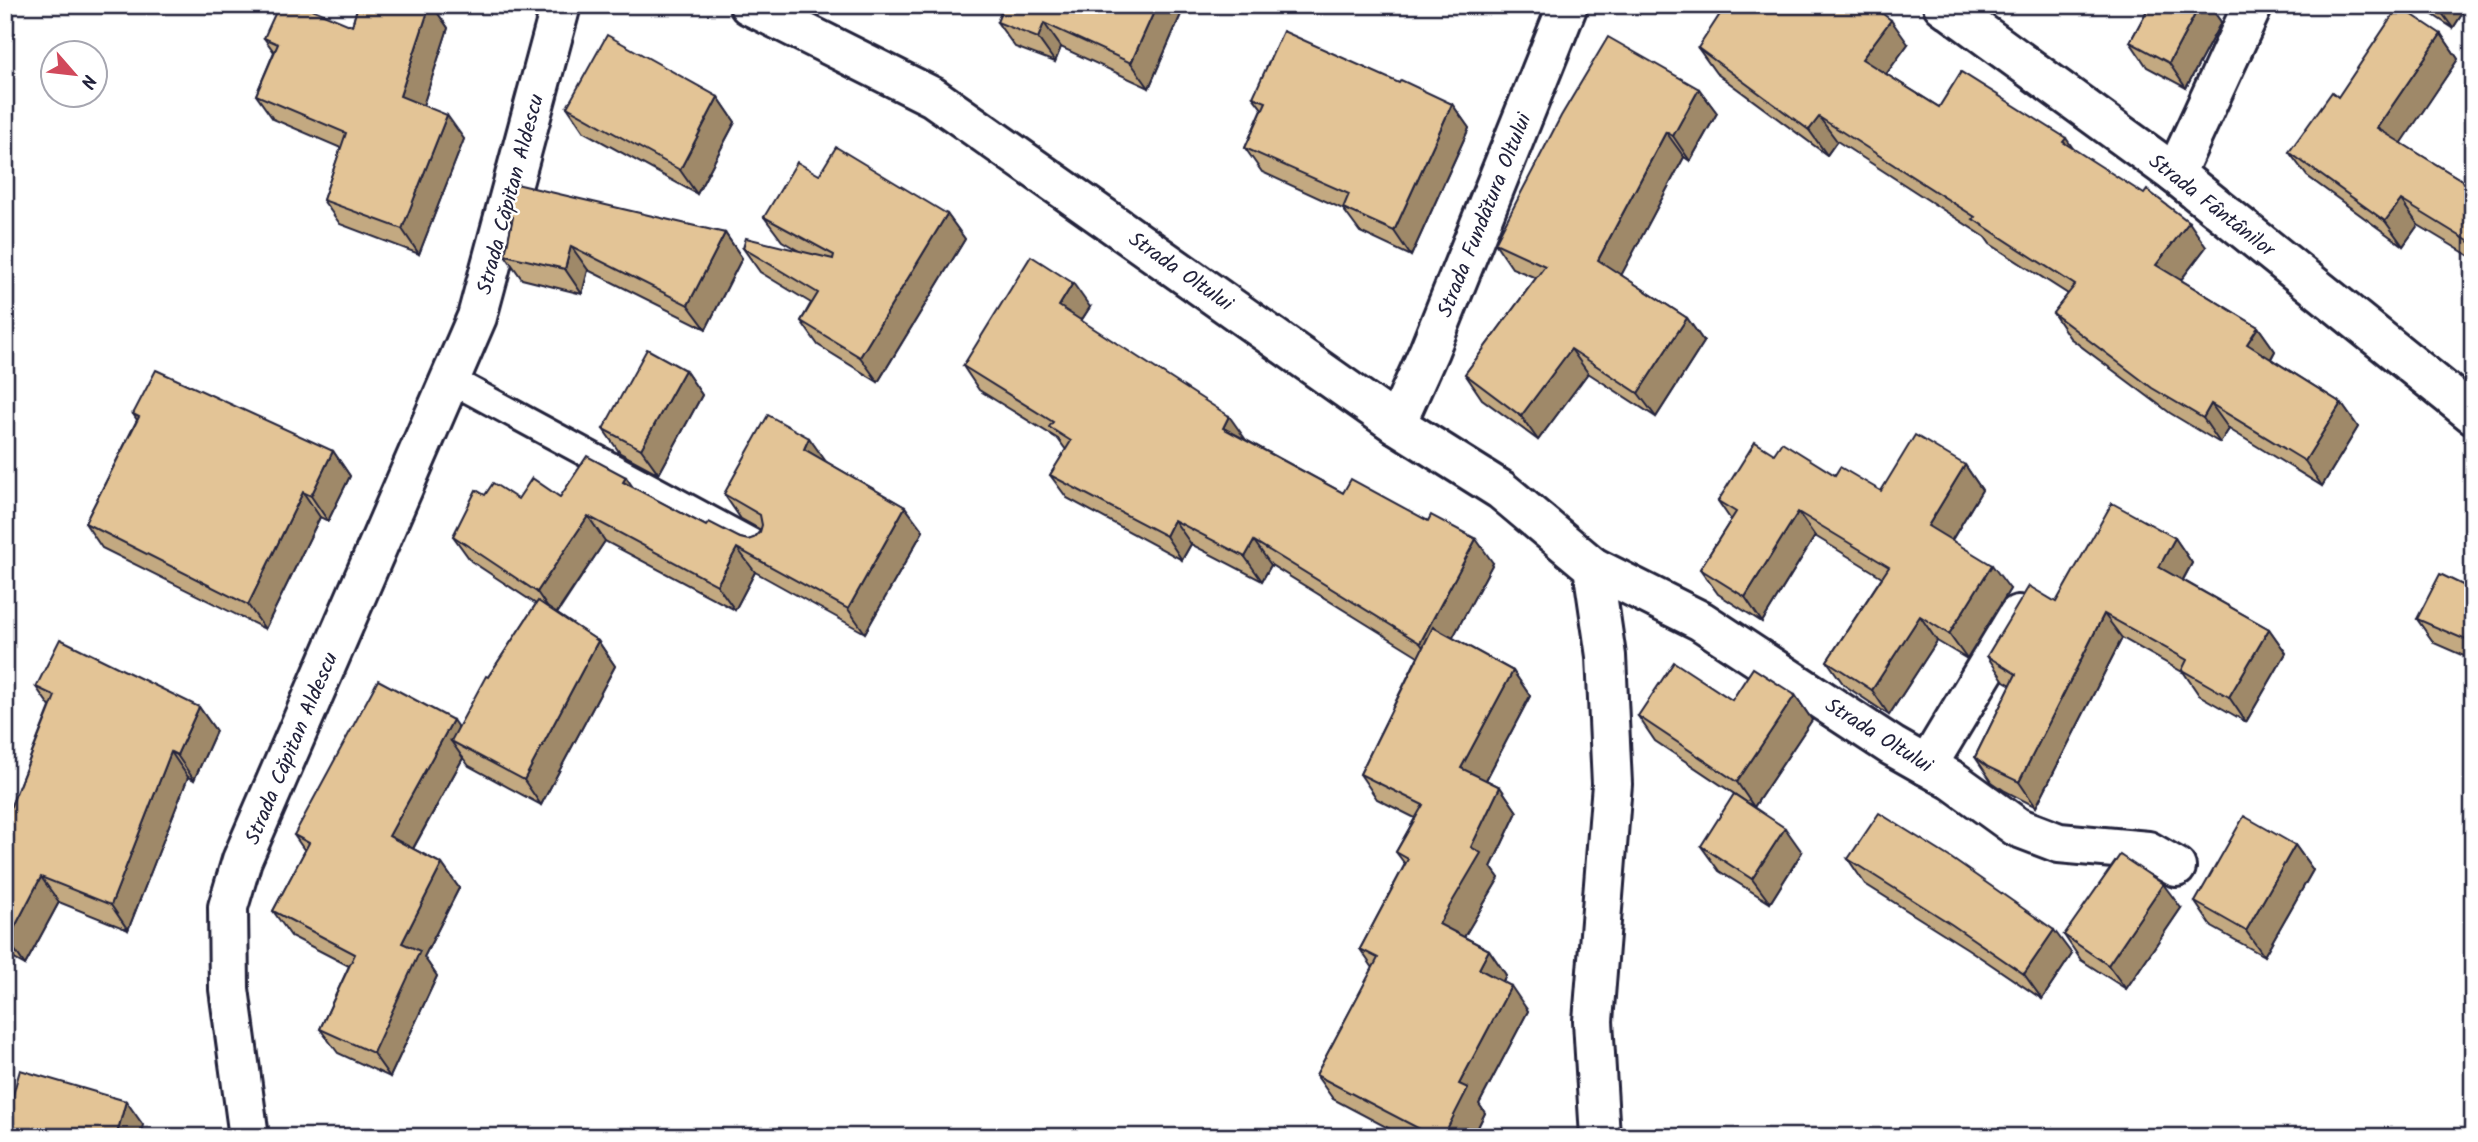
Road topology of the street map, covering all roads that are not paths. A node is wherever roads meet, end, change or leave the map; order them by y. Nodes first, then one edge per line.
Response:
1 (561, 5) edge
2 (749, 5) edge
3 (1568, 5) edge
4 (1943, 5) edge
5 (2253, 5) edge
6 (2175, 174) junction
7 (451, 380) junction
8 (2473, 414) edge
9 (1396, 424) junction
10 (764, 549) edge
11 (1593, 567) junction
12 (2026, 603) edge
13 (1927, 766) junction
14 (2176, 867) dead end
15 (249, 1137) edge
16 (1601, 1137) edge

1 - 7 street, Strada Căpitan Aldescu
2 - 9 street, Strada Oltului
3 - 9 street, Strada Fundătura Oltului
4 - 6 street, Strada Fântânilor
5 - 6 street
6 - 8 street, Strada Fântânilor
7 - 10 lane
7 - 15 street, Strada Căpitan Aldescu
9 - 11 street, Strada Oltului
11 - 13 street, Strada Oltului
11 - 16 street
12 - 13 street
13 - 14 street, Strada Oltului

